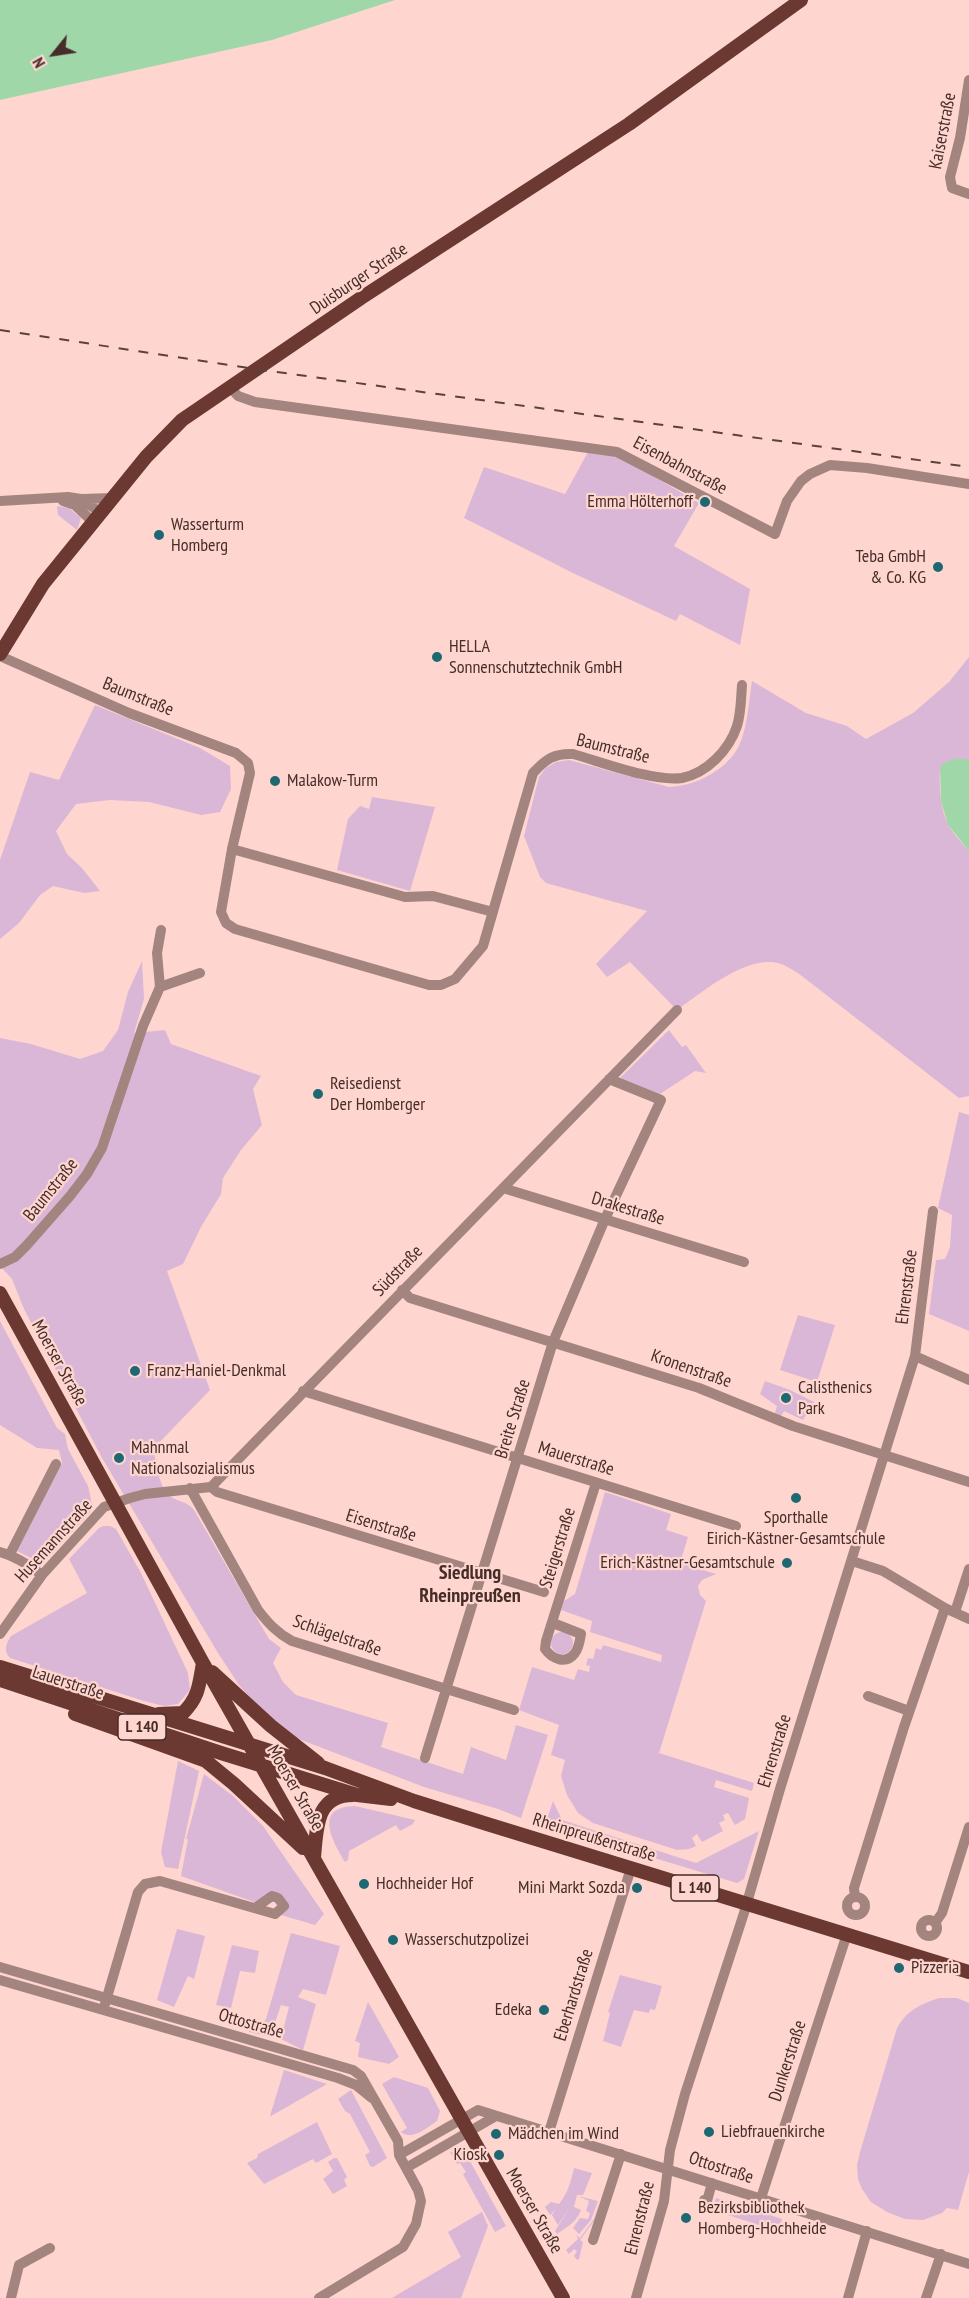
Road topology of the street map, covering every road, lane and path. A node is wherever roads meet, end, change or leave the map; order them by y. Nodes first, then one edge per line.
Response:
1 (801, 0) edge
2 (969, 81) edge
3 (968, 101) edge
4 (969, 194) edge
5 (230, 387) junction
6 (969, 484) edge
7 (113, 498) junction
8 (57, 499) junction
9 (81, 499) junction
10 (0, 501) edge
11 (97, 517) junction
12 (0, 655) edge
13 (742, 685) dead end
14 (232, 849) junction
15 (493, 912) junction
16 (161, 930) dead end
17 (200, 973) dead end
18 (160, 987) junction
19 (677, 1010) dead end
20 (609, 1078) junction
21 (503, 1188) junction
22 (933, 1211) dead end
23 (605, 1219) junction
24 (744, 1262) dead end
25 (0, 1264) edge
26 (402, 1290) junction
27 (0, 1293) edge
28 (553, 1342) junction
29 (915, 1356) junction
30 (969, 1380) edge
31 (303, 1391) junction
32 (883, 1455) junction
33 (519, 1458) junction
34 (56, 1464) dead end
35 (969, 1482) edge
36 (596, 1483) junction
37 (211, 1487) junction
38 (190, 1488) junction
39 (115, 1502) junction
40 (736, 1526) dead end
41 (5, 1553) edge
42 (852, 1561) junction
43 (969, 1569) edge
44 (482, 1574) junction
45 (42, 1575) junction
46 (544, 1592) dead end
47 (950, 1610) junction
48 (969, 1618) edge
49 (553, 1623) dead end
50 (0, 1634) edge
51 (203, 1664) junction
52 (0, 1667) edge
53 (0, 1680) edge
54 (22, 1687) junction
55 (446, 1689) junction
56 (868, 1696) dead end
57 (514, 1710) dead end
58 (909, 1711) junction
59 (141, 1713) junction
60 (250, 1745) junction
61 (425, 1758) dead end
62 (261, 1765) junction
63 (325, 1768) junction
64 (357, 1795) junction
65 (414, 1801) junction
66 (969, 1827) edge
67 (314, 1857) junction
68 (631, 1868) junction
69 (855, 1897) dead end
70 (747, 1903) junction
71 (255, 1908) dead end
72 (935, 1923) dead end
73 (847, 1934) junction
74 (0, 1967) edge
75 (969, 1972) edge
76 (0, 1980) edge
77 (107, 1998) junction
78 (103, 2010) junction
79 (373, 2098) junction
80 (496, 2116) junction
81 (461, 2119) junction
82 (469, 2132) junction
83 (549, 2132) junction
84 (621, 2154) junction
85 (399, 2155) junction
86 (406, 2168) junction
87 (669, 2169) junction
88 (712, 2183) junction
89 (761, 2198) junction
90 (704, 2200) dead end
91 (867, 2231) junction
92 (593, 2240) dead end
93 (50, 2248) dead end
94 (941, 2254) junction
95 (969, 2264) edge
96 (11, 2298) edge
97 (319, 2298) edge
98 (563, 2298) edge
99 (636, 2298) edge
100 (848, 2298) edge
101 (926, 2298) edge

1 - 5 main road, Duisburger Straße
2 - 3 street, Kaiserstraße
3 - 4 street, Kaiserstraße
5 - 6 street, Eisenbahnstraße
5 - 7 main road, Duisburger Straße
7 - 9 street
7 - 11 main road, Duisburger Straße
8 - 9 street
8 - 10 street
8 - 11 street
9 - 11 street
11 - 12 main road, Duisburger Straße
12 - 14 street, Baumstraße
13 - 15 street, Baumstraße
14 - 15 street
14 - 15 street, Baumstraße
16 - 18 street, Baumstraße
17 - 18 street
18 - 25 street, Baumstraße
19 - 20 street, Südstraße
20 - 21 street, Südstraße
20 - 23 street, Breite Straße
21 - 23 street, Drakestraße
21 - 26 street, Südstraße
22 - 29 street, Ehrenstraße
23 - 24 street, Drakestraße
23 - 28 street, Breite Straße
26 - 28 street, Kronenstraße
26 - 31 street, Südstraße
27 - 39 main road, Moerser Straße
28 - 32 street, Kronenstraße
28 - 33 street, Breite Straße
29 - 30 street
29 - 32 street, Ehrenstraße
31 - 33 street, Mauerstraße
31 - 37 street, Südstraße
32 - 35 street, Kronenstraße
32 - 42 street, Ehrenstraße
33 - 36 street, Mauerstraße
33 - 44 street, Breite Straße
34 - 41 street
36 - 40 street, Mauerstraße
36 - 49 street, Steigerstraße
37 - 38 street
37 - 44 street, Eisenstraße
38 - 39 street
38 - 55 street, Schlägelstraße
39 - 45 street, Husemannstraße
39 - 51 main road, Moerser Straße
41 - 45 street
42 - 47 street
42 - 70 street, Ehrenstraße
43 - 47 street
44 - 46 street, Eisenstraße
44 - 55 street, Breite Straße
45 - 50 street, Husemannstraße
47 - 48 street
47 - 58 street
51 - 59 main road
51 - 60 main road, Moerser Straße
51 - 63 main road
52 - 59 main road, Lauerstraße / L 140
53 - 54 main road, Lauerstraße / L 140
54 - 62 main road, Lauerstraße / L 140
54 - 67 main road
55 - 57 street, Schlägelstraße
55 - 61 street, Breite Straße
56 - 58 street
58 - 69 street
59 - 60 main road, Lauerstraße / L 140
60 - 62 main road, Moerser Straße
60 - 63 main road, Rheinpreußenstraße / L 140
62 - 64 main road, Rheinpreußenstraße / L 140
62 - 67 main road, Moerser Straße
63 - 65 main road, Rheinpreußenstraße / L 140
64 - 65 main road, Rheinpreußenstraße / L 140
64 - 67 main road
65 - 68 main road, Rheinpreußenstraße / L 140
66 - 72 street
67 - 81 main road, Moerser Straße
68 - 70 main road, Rheinpreußenstraße / L 140
68 - 83 street, Eberhardstraße
70 - 73 main road, Rheinpreußenstraße / L 140
70 - 87 street, Ehrenstraße
71 - 77 street
73 - 75 main road, Rheinpreußenstraße / L 140
73 - 89 street, Dunkerstraße
74 - 77 street, Ottostraße
76 - 78 street, Ottostraße
77 - 78 street
77 - 79 street, Ottostraße
78 - 79 street, Ottostraße
79 - 85 street, Ottostraße
80 - 81 street, Ottostraße
80 - 82 street
80 - 83 street, Ottostraße
81 - 82 main road, Moerser Straße
81 - 85 street, Ottostraße
82 - 86 street
82 - 98 main road, Moerser Straße
83 - 84 street, Ottostraße
84 - 87 street, Ottostraße
84 - 92 street
85 - 86 street, Ottostraße
86 - 97 street, Ottostraße
87 - 88 street, Ottostraße
87 - 99 street, Ehrenstraße
88 - 89 street, Ottostraße
88 - 90 street
89 - 91 street, Ottostraße
91 - 94 street, Ottostraße
91 - 100 street
93 - 96 street
94 - 95 street, Ottostraße
94 - 101 street

